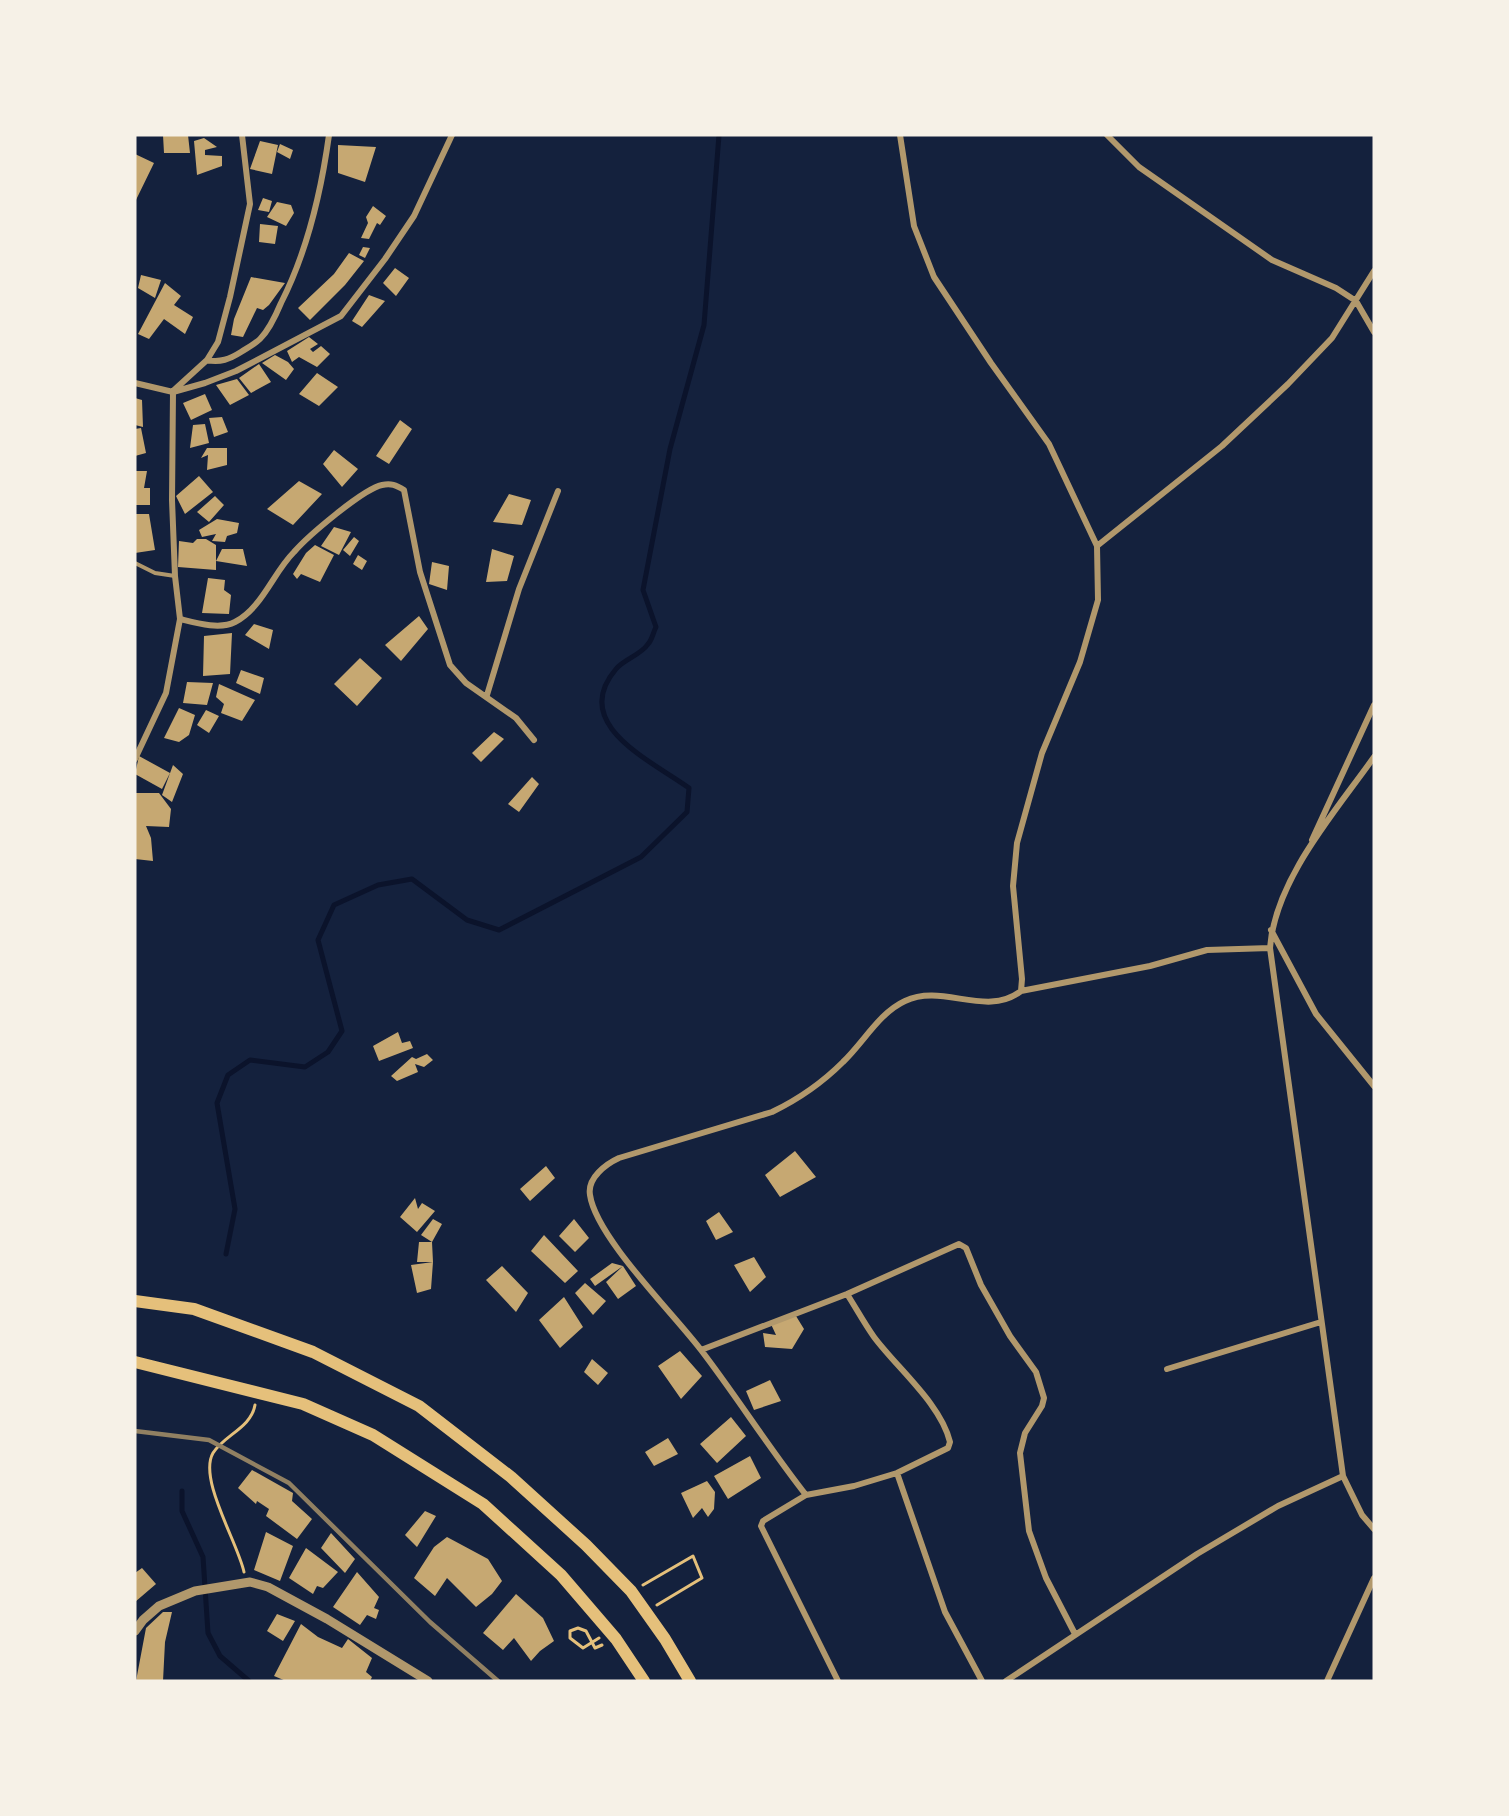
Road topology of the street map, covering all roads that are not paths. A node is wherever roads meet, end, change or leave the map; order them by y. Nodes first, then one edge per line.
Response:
1 (242, 135) edge
2 (329, 135) edge
3 (452, 135) edge
4 (900, 135) edge
5 (1107, 135) edge
6 (1374, 271) edge
7 (1356, 301) junction
8 (1374, 332) edge
9 (207, 360) junction
10 (135, 383) edge
11 (173, 392) junction
12 (558, 491) dead end
13 (1097, 546) junction
14 (135, 563) edge
15 (175, 576) junction
16 (180, 620) junction
17 (487, 695) junction
18 (1374, 705) edge
19 (534, 740) dead end
20 (1374, 757) edge
21 (135, 759) edge
22 (1306, 852) junction
23 (1271, 930) junction
24 (1270, 948) junction
25 (1021, 991) junction
26 (1374, 1086) edge
27 (847, 1294) junction
28 (135, 1301) edge
29 (1321, 1322) junction
30 (701, 1350) junction
31 (135, 1362) edge
32 (1167, 1369) dead end
33 (897, 1473) junction
34 (1343, 1476) junction
35 (806, 1495) junction
36 (1374, 1529) edge
37 (1374, 1578) edge
38 (135, 1631) edge
39 (1075, 1635) junction
40 (428, 1681) edge
41 (644, 1681) edge
42 (690, 1681) edge
43 (838, 1681) edge
44 (982, 1681) edge
45 (1006, 1681) edge
46 (1328, 1681) edge

1 - 9 street
2 - 9 street
3 - 11 street
4 - 13 street
5 - 7 street
6 - 7 street
7 - 8 street
7 - 13 street
9 - 11 street
10 - 11 street
11 - 15 street
12 - 17 street
13 - 25 street
14 - 15 lane
15 - 16 street
16 - 17 street
16 - 21 street
17 - 19 street
18 - 22 street
20 - 22 street
22 - 23 street
23 - 24 street
23 - 26 street
24 - 25 street
24 - 29 street
25 - 30 street
27 - 30 street
27 - 33 street
27 - 39 street
28 - 42 highway
29 - 32 street
29 - 34 street
30 - 35 street
31 - 41 highway
33 - 35 street
33 - 44 street
34 - 36 street
34 - 39 street
35 - 43 street
37 - 46 street
38 - 40 street
39 - 45 street

